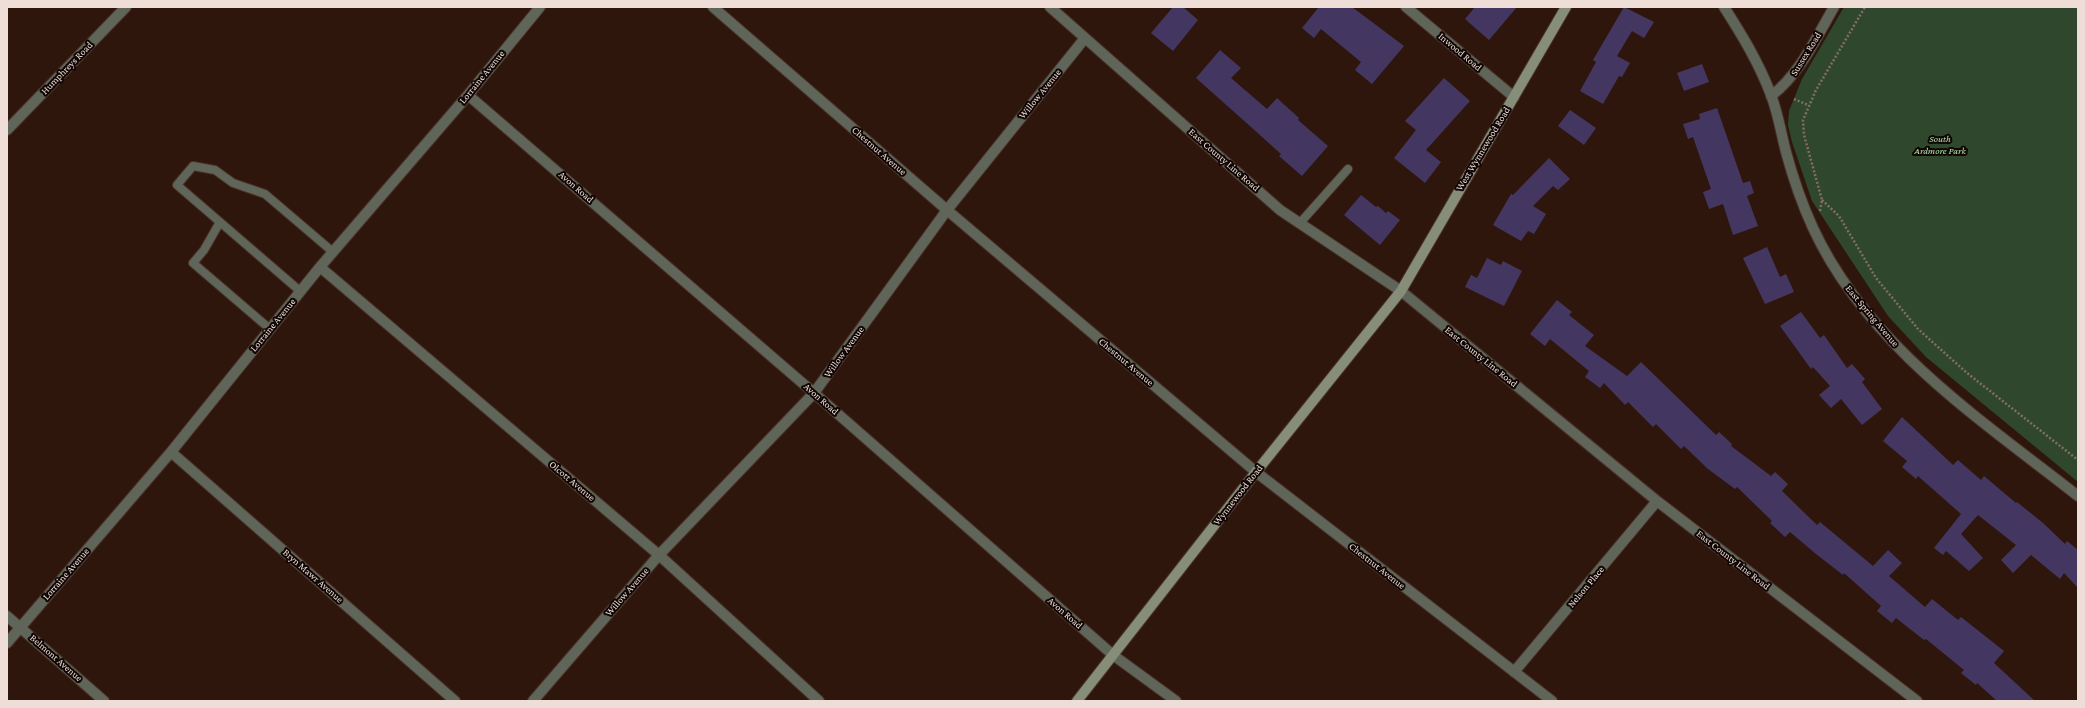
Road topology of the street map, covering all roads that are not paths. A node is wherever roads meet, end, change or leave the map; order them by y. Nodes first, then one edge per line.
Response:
1 (126, 7) edge
2 (540, 7) edge
3 (713, 7) edge
4 (1050, 7) edge
5 (1406, 7) edge
6 (1566, 7) edge
7 (1724, 7) edge
8 (1834, 7) edge
9 (1085, 38) junction
10 (468, 95) junction
11 (1771, 96) junction
12 (1514, 97) junction
13 (7, 130) edge
14 (1348, 169) dead end
15 (947, 210) junction
16 (220, 222) junction
17 (1300, 222) junction
18 (333, 252) junction
19 (320, 266) junction
20 (300, 291) junction
21 (1401, 291) junction
22 (270, 329) junction
23 (814, 393) junction
24 (171, 452) junction
25 (1256, 472) junction
26 (2078, 496) edge
27 (1657, 501) junction
28 (659, 555) junction
29 (7, 616) edge
30 (20, 627) junction
31 (7, 643) edge
32 (1113, 656) junction
33 (1514, 672) junction
34 (104, 701) edge
35 (455, 701) edge
36 (533, 701) edge
37 (819, 701) edge
38 (1077, 701) edge
39 (1176, 701) edge
40 (1552, 701) edge
41 (1917, 701) edge

1 - 13 street, Humphreys Road
2 - 10 street, Lorraine Avenue
3 - 15 street, Chestnut Avenue
4 - 9 street, East County Line Road
5 - 12 street, Inwood Road
6 - 12 main road, West Wynnewood Road
7 - 11 street, East Spring Avenue
8 - 11 street, Sussex Road
9 - 15 street, Willow Avenue
9 - 17 street, East County Line Road
10 - 18 street, Lorraine Avenue
10 - 23 street, Avon Road
11 - 26 street, East Spring Avenue
12 - 21 main road, West Wynnewood Road
14 - 17 lane
15 - 23 street, Willow Avenue
15 - 25 street, Chestnut Avenue
16 - 18 lane
16 - 20 lane
16 - 22 lane
17 - 21 street, East County Line Road
18 - 19 street, Lorraine Avenue
19 - 20 street, Lorraine Avenue
19 - 28 street, Olcott Avenue
20 - 22 street, Lorraine Avenue
21 - 25 main road, Wynnewood Road
21 - 27 street, East County Line Road
22 - 24 street, Lorraine Avenue
23 - 28 street, Willow Avenue
23 - 32 street, Avon Road
24 - 30 street, Lorraine Avenue
24 - 35 street, Bryn Mawr Avenue
25 - 32 main road, Wynnewood Road
25 - 33 street, Chestnut Avenue
27 - 33 street, Nelson Place
27 - 41 street, East County Line Road
28 - 36 street, Willow Avenue
28 - 37 street, Olcott Avenue
29 - 30 street, Belmont Avenue
30 - 31 street, Lorraine Avenue
30 - 34 street, Belmont Avenue
32 - 38 main road, Wynnewood Road
32 - 39 street, Avon Road
33 - 40 street, Chestnut Avenue

